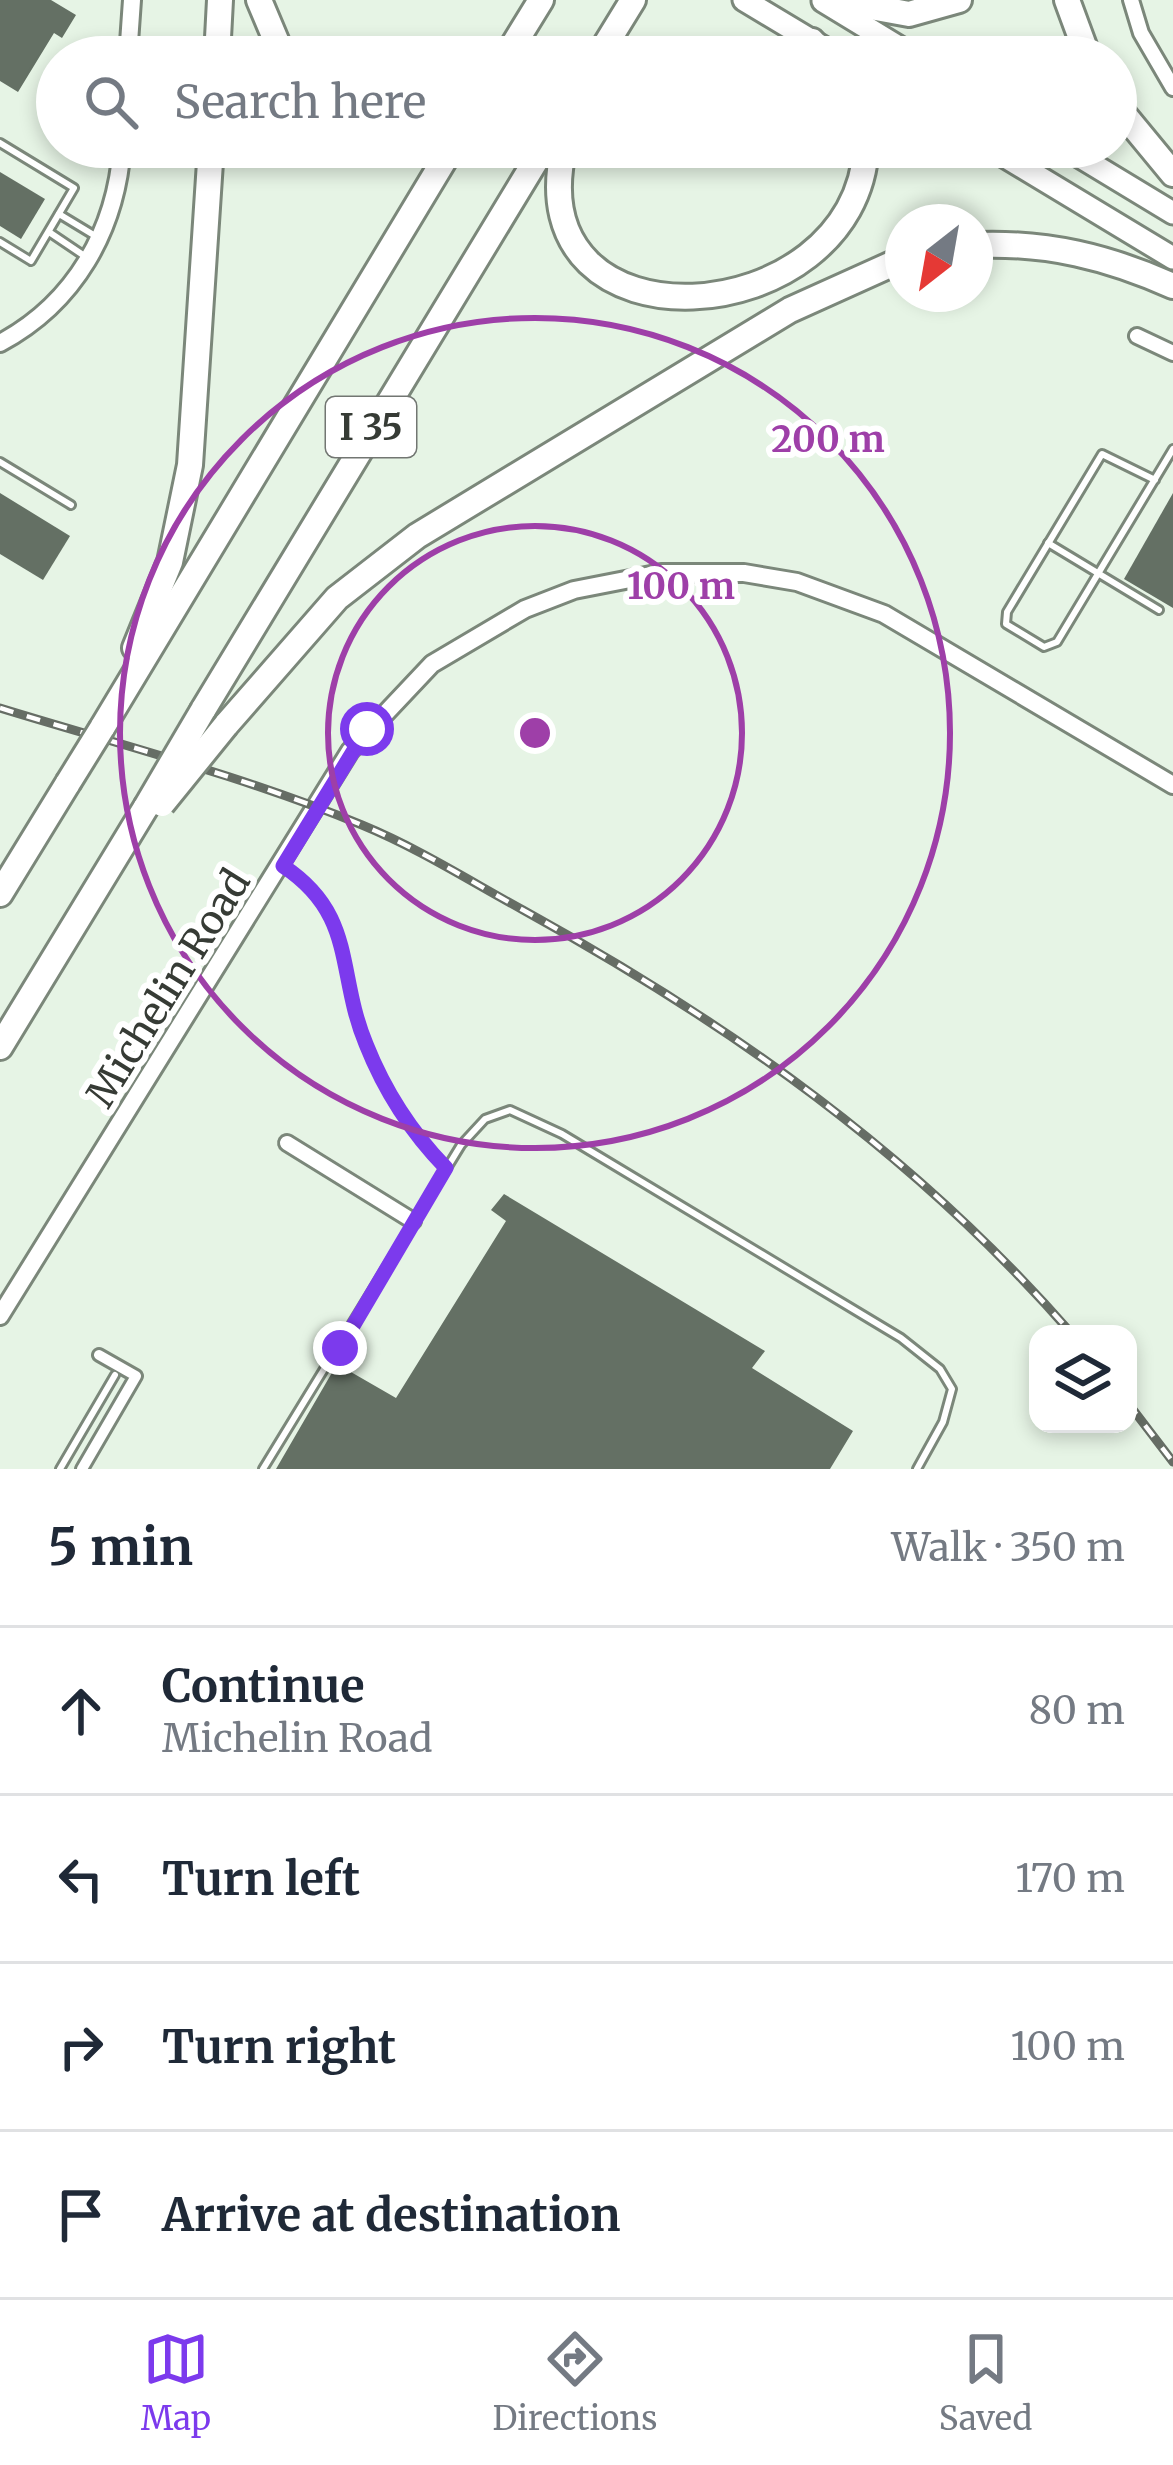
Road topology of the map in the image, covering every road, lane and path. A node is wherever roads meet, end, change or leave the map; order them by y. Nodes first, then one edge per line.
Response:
1 (132, 0) edge
2 (220, 0) edge
3 (259, 0) edge
4 (541, 0) edge
5 (633, 0) edge
6 (744, 0) edge
7 (821, 0) edge
8 (832, 0) edge
9 (959, 0) edge
10 (1067, 0) edge
11 (1131, 0) edge
12 (129, 36) edge
13 (218, 36) edge
14 (274, 36) edge
15 (519, 36) edge
16 (611, 36) edge
17 (799, 36) edge
18 (880, 36) edge
19 (1080, 36) edge
20 (1173, 88) edge
21 (1137, 131) edge
22 (0, 143) edge
23 (36, 165) edge
24 (41, 168) edge
25 (119, 168) edge
26 (209, 168) edge
27 (439, 168) edge
28 (531, 168) edge
29 (563, 168) edge
30 (861, 168) edge
31 (1023, 168) edge
32 (1098, 168) edge
33 (1173, 174) edge
34 (59, 214) junction
35 (1173, 214) edge
36 (49, 232) junction
37 (100, 239) junction
38 (0, 242) edge
39 (993, 246) edge
40 (1173, 258) edge
41 (89, 259) junction
42 (885, 267) edge
43 (1173, 286) edge
44 (1136, 336) dead end
45 (0, 344) edge
46 (1173, 353) edge
47 (1173, 449) edge
48 (0, 462) edge
49 (1169, 464) edge
50 (1155, 479) junction
51 (71, 505) dead end
52 (1048, 543) junction
53 (1099, 573) junction
54 (1159, 610) dead end
55 (121, 688) junction
56 (1173, 785) edge
57 (151, 809) junction
58 (283, 866) junction
59 (0, 894) edge
60 (0, 1047) edge
61 (287, 1144) dead end
62 (446, 1168) junction
63 (413, 1221) junction
64 (0, 1316) edge
65 (99, 1355) dead end
66 (115, 1375) dead end
67 (60, 1469) edge
68 (82, 1469) edge
69 (263, 1469) edge
70 (917, 1469) edge

1 - 12 street
2 - 13 highway
3 - 14 highway
4 - 15 highway
5 - 16 highway
6 - 17 main road
7 - 18 main road
8 - 9 highway
10 - 19 highway
11 - 20 street
21 - 33 highway
22 - 23 lane
24 - 34 lane
25 - 37 street
26 - 55 highway
27 - 55 highway, I 35
28 - 57 highway, I 35, bridge
29 - 30 highway
31 - 40 main road
32 - 35 main road
34 - 36 lane
34 - 37 lane
36 - 38 lane
36 - 41 lane
37 - 41 street
39 - 43 highway
41 - 45 street
42 - 57 highway, bridge
44 - 46 street
47 - 49 lane
48 - 51 lane
49 - 50 lane
50 - 52 lane
50 - 53 lane
52 - 53 lane
52 - 53 lane
53 - 54 lane
55 - 59 highway, I 35, bridge
56 - 58 street, Michelin Road
57 - 60 highway, I 35
58 - 62 lane
58 - 64 street, Michelin Road
61 - 63 street
62 - 63 lane
62 - 70 lane
63 - 69 lane
65 - 68 street
66 - 67 lane

